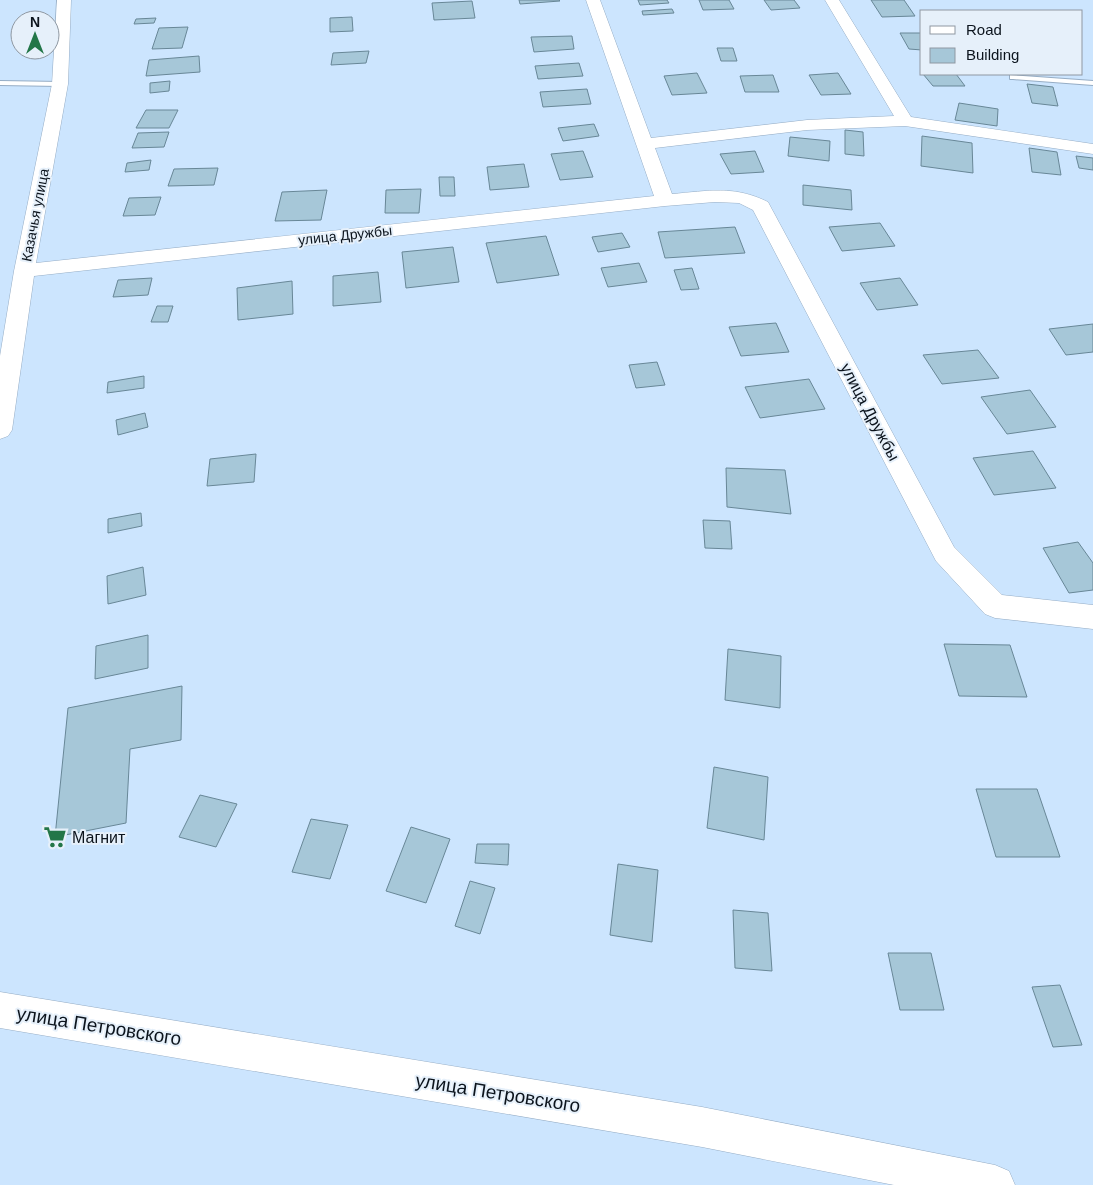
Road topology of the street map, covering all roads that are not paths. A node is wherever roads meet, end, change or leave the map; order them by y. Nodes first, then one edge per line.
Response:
1 (64, 0) edge
2 (592, 0) edge
3 (832, 0) edge
4 (1013, 77) dead end
5 (0, 83) edge
6 (1093, 83) edge
7 (60, 84) junction
8 (904, 121) junction
9 (646, 144) junction
10 (1093, 148) edge
11 (665, 200) junction
12 (24, 271) junction
13 (0, 430) edge
14 (1093, 617) edge
15 (0, 1010) edge
16 (995, 1185) edge

1 - 7 street, Казачья улица
2 - 9 street
3 - 8 street
4 - 6 lane
5 - 7 lane
7 - 12 street, Казачья улица
8 - 9 street
8 - 10 street
9 - 11 street
11 - 12 street, улица Дружбы
11 - 14 street, улица Дружбы
12 - 13 street, Казачья улица
15 - 16 street, улица Петровского

